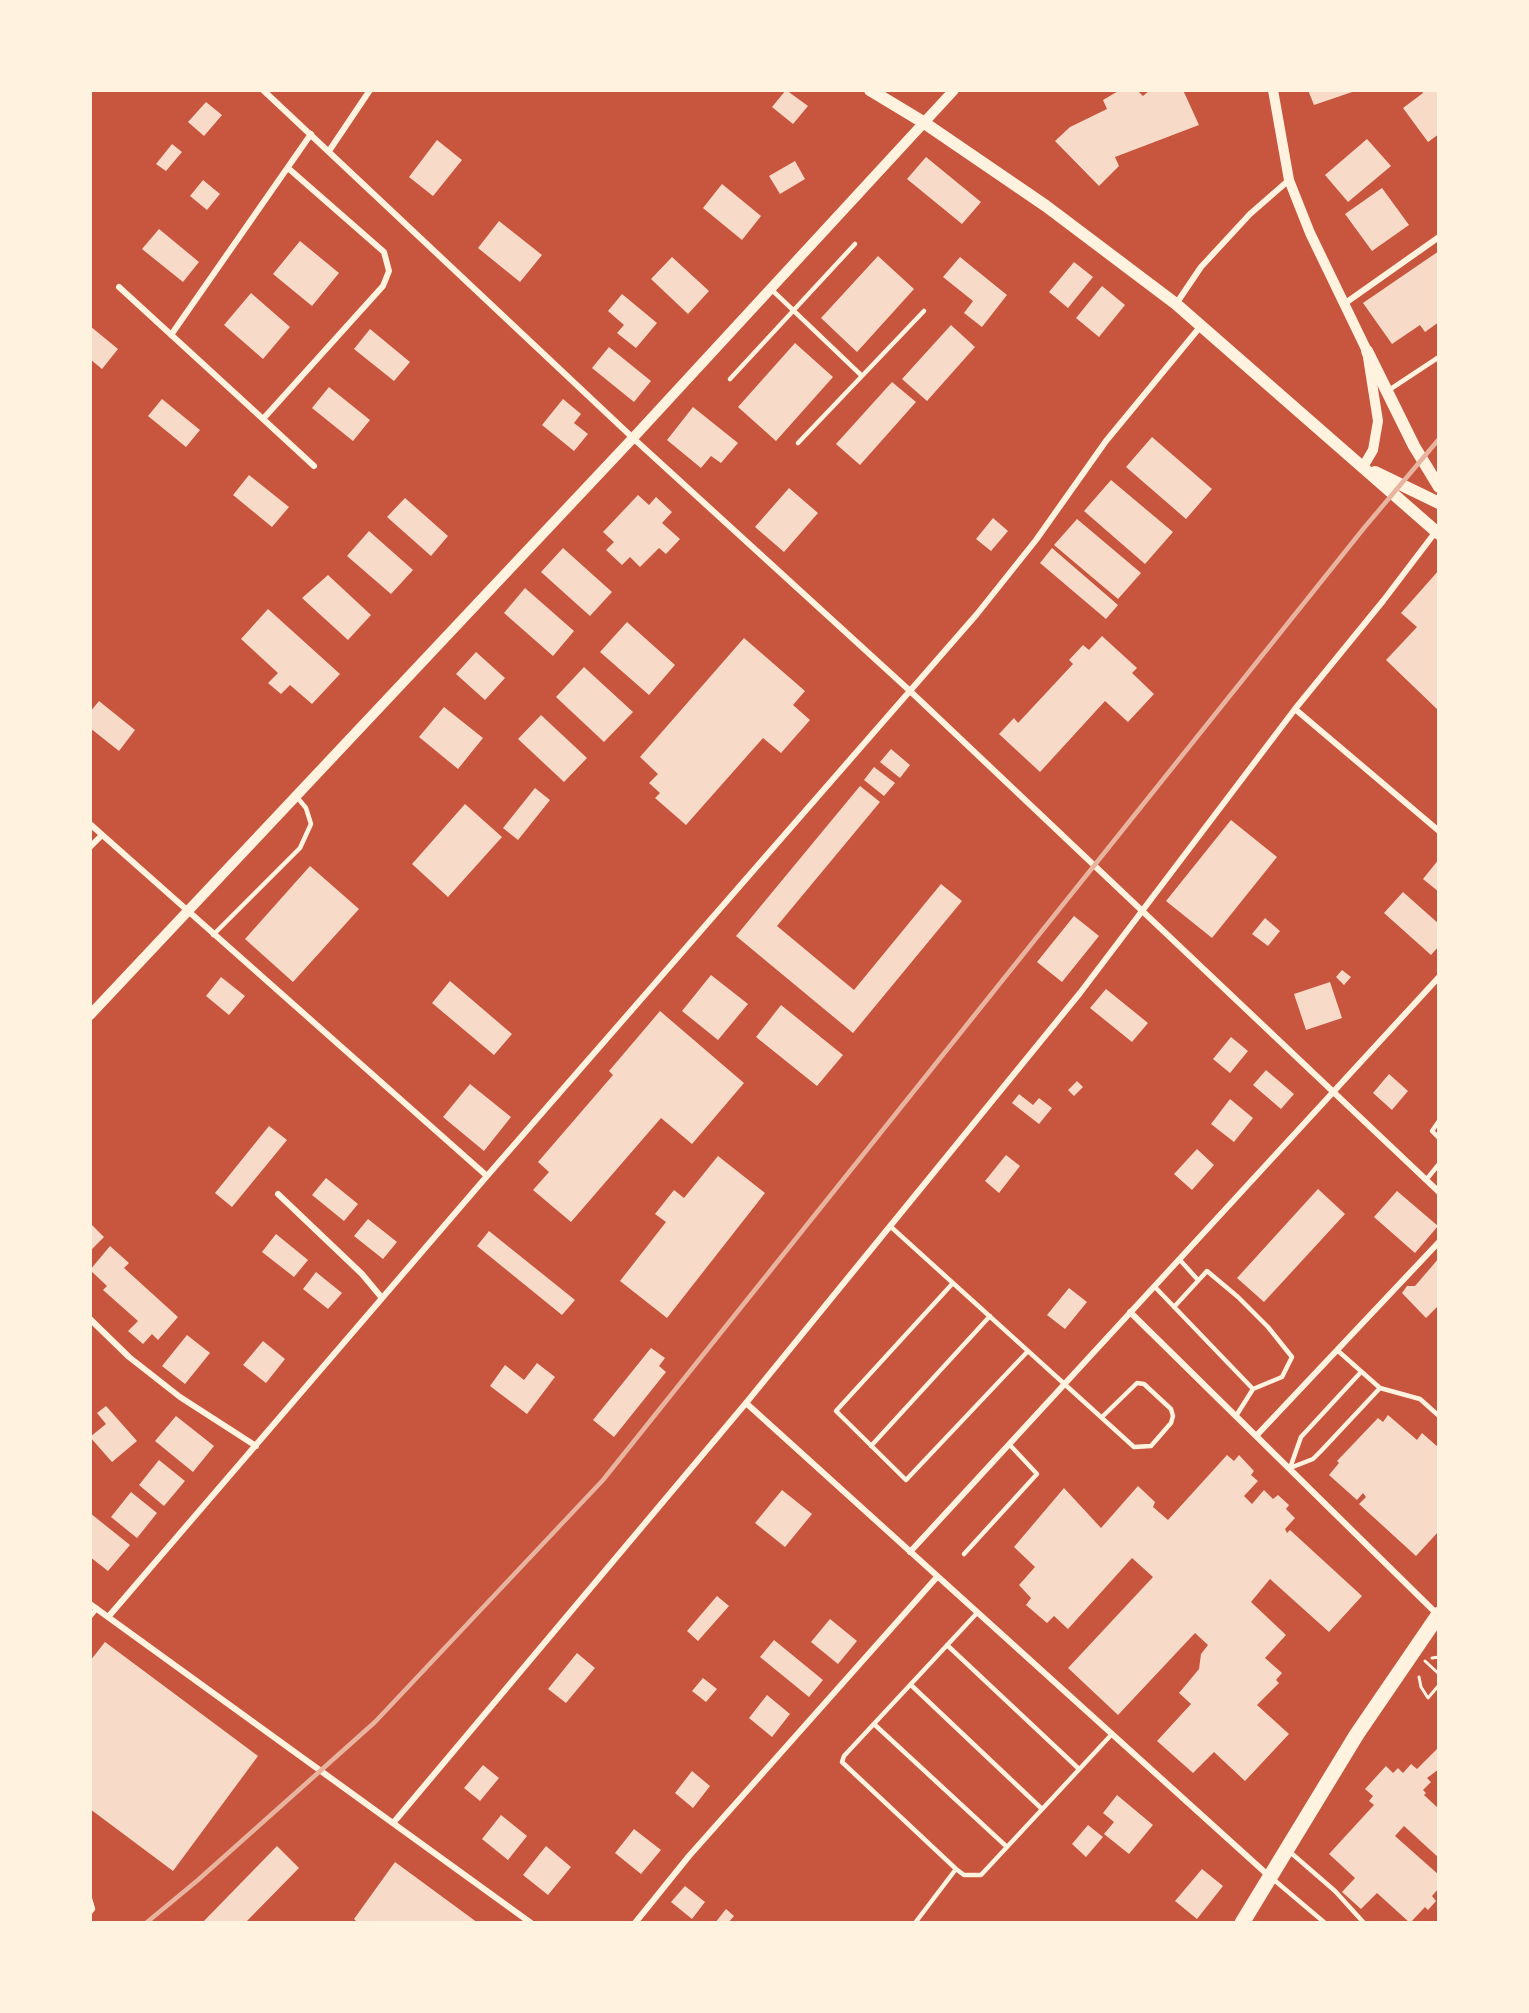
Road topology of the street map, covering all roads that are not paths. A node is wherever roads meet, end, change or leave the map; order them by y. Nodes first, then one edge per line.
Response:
1 (263, 90) edge
2 (370, 90) edge
3 (870, 90) edge
4 (954, 90) edge
5 (1273, 90) edge
6 (923, 122) junction
7 (310, 134) junction
8 (329, 151) junction
9 (288, 168) junction
10 (1289, 180) junction
11 (1439, 237) edge
12 (855, 244) dead end
13 (119, 287) dead end
14 (770, 288) junction
15 (1176, 304) junction
16 (1343, 304) junction
17 (793, 311) junction
18 (924, 311) dead end
19 (1200, 327) junction
20 (171, 335) junction
21 (1366, 351) junction
22 (1439, 357) edge
23 (862, 376) junction
24 (730, 379) dead end
25 (1387, 392) junction
26 (263, 419) junction
27 (633, 438) junction
28 (798, 443) dead end
29 (314, 466) dead end
30 (1363, 467) junction
31 (1439, 487) edge
32 (1439, 503) edge
33 (1438, 531) edge
34 (909, 690) junction
35 (1295, 709) junction
36 (296, 796) junction
37 (90, 824) edge
38 (1439, 831) edge
39 (102, 835) junction
40 (90, 847) edge
41 (1142, 909) junction
42 (187, 912) junction
43 (213, 935) junction
44 (1439, 977) edge
45 (90, 1016) edge
46 (1332, 1091) junction
47 (1439, 1121) edge
48 (1439, 1138) edge
49 (1439, 1164) edge
50 (487, 1176) junction
51 (1426, 1180) junction
52 (1439, 1192) edge
53 (278, 1194) dead end
54 (890, 1226) junction
55 (1439, 1242) edge
56 (1179, 1259) junction
57 (1198, 1280) junction
58 (953, 1283) junction
59 (1155, 1286) junction
60 (382, 1298) junction
61 (1174, 1306) junction
62 (1130, 1312) junction
63 (990, 1316) junction
64 (90, 1319) edge
65 (1337, 1350) junction
66 (1028, 1351) junction
67 (1362, 1372) junction
68 (1065, 1384) junction
69 (1253, 1389) junction
70 (1380, 1389) junction
71 (746, 1403) junction
72 (1236, 1416) junction
73 (1439, 1416) edge
74 (1102, 1418) junction
75 (1257, 1435) junction
76 (1009, 1444) junction
77 (256, 1446) junction
78 (871, 1446) junction
79 (1290, 1468) junction
80 (910, 1552) junction
81 (964, 1554) dead end
82 (937, 1576) junction
83 (90, 1604) edge
84 (97, 1608) junction
85 (977, 1613) junction
86 (1439, 1615) edge
87 (109, 1616) junction
88 (90, 1617) edge
89 (947, 1646) junction
90 (911, 1684) junction
91 (874, 1724) junction
92 (1112, 1734) junction
93 (1079, 1769) junction
94 (1042, 1809) junction
95 (394, 1822) junction
96 (1007, 1846) junction
97 (1288, 1850) junction
98 (956, 1869) junction
99 (1271, 1877) junction
100 (90, 1899) edge
101 (90, 1913) edge
102 (531, 1923) edge
103 (635, 1923) edge
104 (915, 1923) edge
105 (1242, 1923) edge
106 (1325, 1923) edge
107 (1364, 1923) edge

1 - 7 street
2 - 8 street
3 - 6 main road
4 - 6 street
5 - 10 street
6 - 14 street
6 - 15 main road
7 - 8 street
7 - 9 street
8 - 27 street
9 - 20 street
9 - 26 street
10 - 15 street
10 - 16 street
11 - 16 street
12 - 17 lane
13 - 20 street
14 - 17 lane
14 - 27 street
15 - 19 main road
16 - 21 street
17 - 23 lane
17 - 24 lane
18 - 23 lane
19 - 30 main road
19 - 34 street
20 - 26 street
21 - 25 main road
21 - 30 street
22 - 25 lane
23 - 28 lane
25 - 31 main road
26 - 29 street
27 - 34 street
27 - 36 street
30 - 32 main road
30 - 33 main road
33 - 35 street
34 - 41 street
34 - 50 street
35 - 38 street
35 - 41 street
36 - 42 street
36 - 43 lane
37 - 39 street
39 - 40 street
39 - 42 street
41 - 46 street
41 - 54 street
42 - 43 street
42 - 45 street
43 - 50 street
44 - 46 street
46 - 51 street
46 - 56 street
47 - 48 lane
49 - 51 lane
50 - 60 street
51 - 52 street
53 - 60 street
54 - 58 lane
54 - 71 street
55 - 65 street
56 - 57 lane
56 - 59 street
57 - 61 lane
57 - 69 lane
58 - 63 lane
58 - 78 lane
59 - 61 lane
59 - 62 street
60 - 77 street
61 - 69 lane
62 - 68 street
62 - 72 street
63 - 66 lane
63 - 78 lane
64 - 77 street
65 - 67 lane
65 - 75 street
66 - 68 lane
66 - 78 lane
67 - 70 lane
67 - 79 lane
68 - 74 lane
68 - 76 street
69 - 72 lane
70 - 73 lane
70 - 79 lane
71 - 80 street
71 - 95 street
72 - 75 street
74 - 74 lane
75 - 79 street
76 - 80 street
76 - 81 lane
77 - 87 street
79 - 86 street
80 - 82 street
82 - 85 street
82 - 103 street
83 - 84 street
84 - 87 street
84 - 88 lane
85 - 89 lane
85 - 92 street
86 - 97 main road
87 - 95 street
89 - 90 lane
89 - 93 lane
90 - 91 lane
90 - 94 lane
91 - 96 lane
91 - 98 lane
92 - 93 lane
92 - 99 street
93 - 94 lane
94 - 96 lane
95 - 102 street
96 - 98 lane
97 - 99 main road
97 - 107 lane
98 - 104 lane
99 - 105 main road
99 - 106 lane
100 - 101 lane

